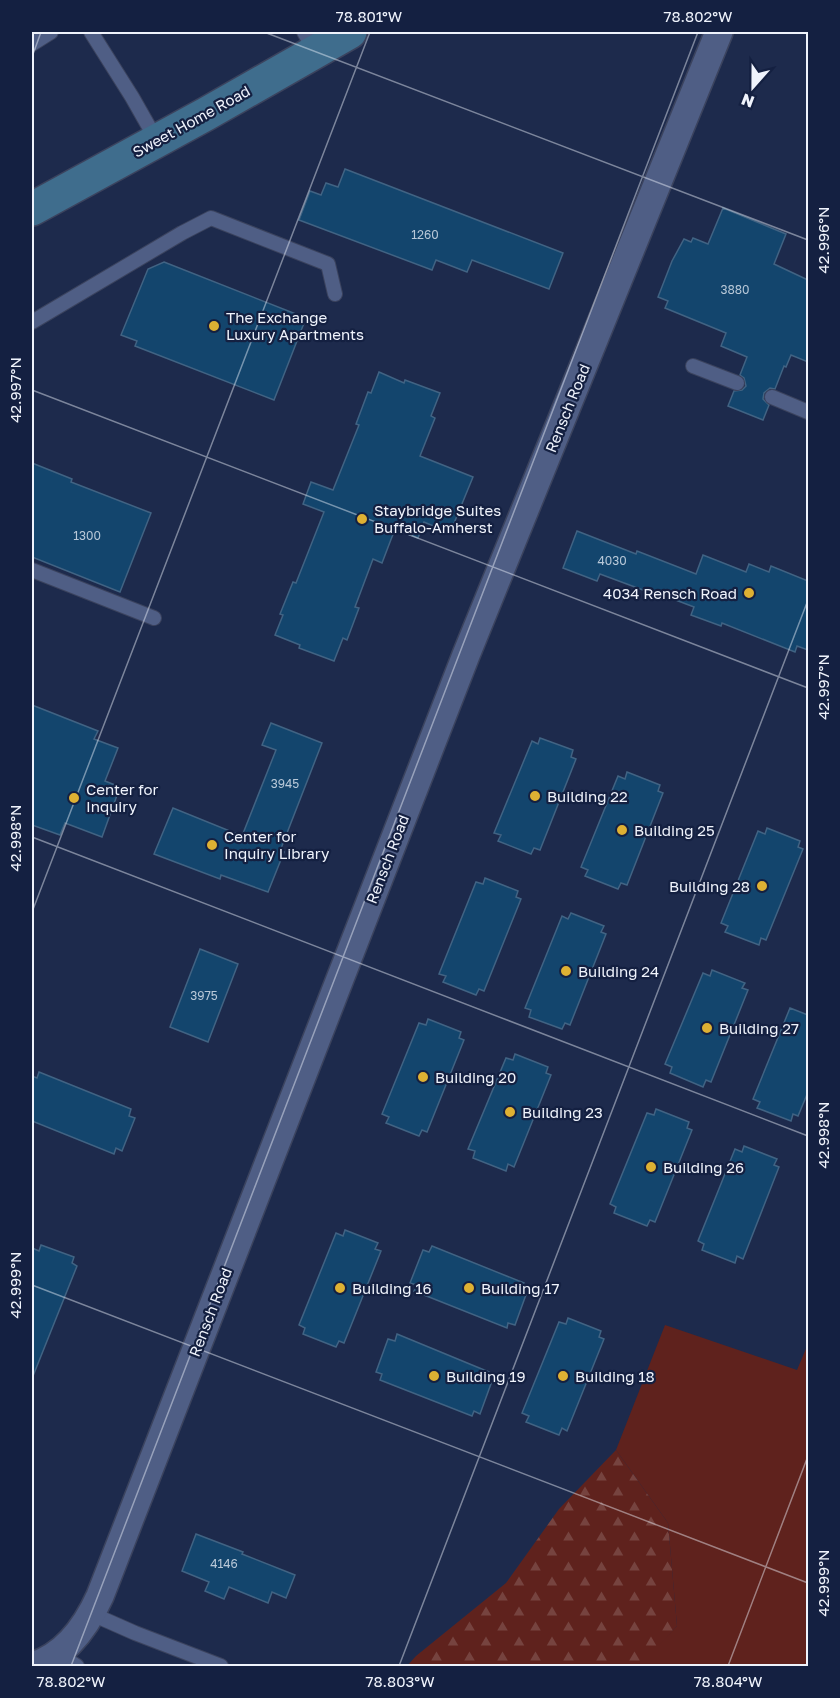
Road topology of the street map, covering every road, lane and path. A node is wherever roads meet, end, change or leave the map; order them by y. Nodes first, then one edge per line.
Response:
1 (51, 32) edge
2 (91, 32) edge
3 (350, 32) edge
4 (719, 32) edge
5 (310, 41) edge
6 (32, 44) edge
7 (157, 141) junction
8 (32, 209) edge
9 (335, 294) dead end
10 (32, 322) edge
11 (693, 366) dead end
12 (736, 383) dead end
13 (772, 397) dead end
14 (808, 412) edge
15 (32, 570) edge
16 (154, 618) dead end
17 (92, 1614) junction
18 (48, 1663) edge
19 (220, 1666) edge

1 - 6 lane
2 - 7 lane
3 - 5 main road, Sweet Home Road
4 - 17 street, Rensch Road
5 - 7 main road, Sweet Home Road
7 - 8 main road, Sweet Home Road
9 - 10 lane
11 - 12 lane
13 - 14 lane
15 - 16 lane
17 - 18 street, Rensch Road
17 - 19 lane

